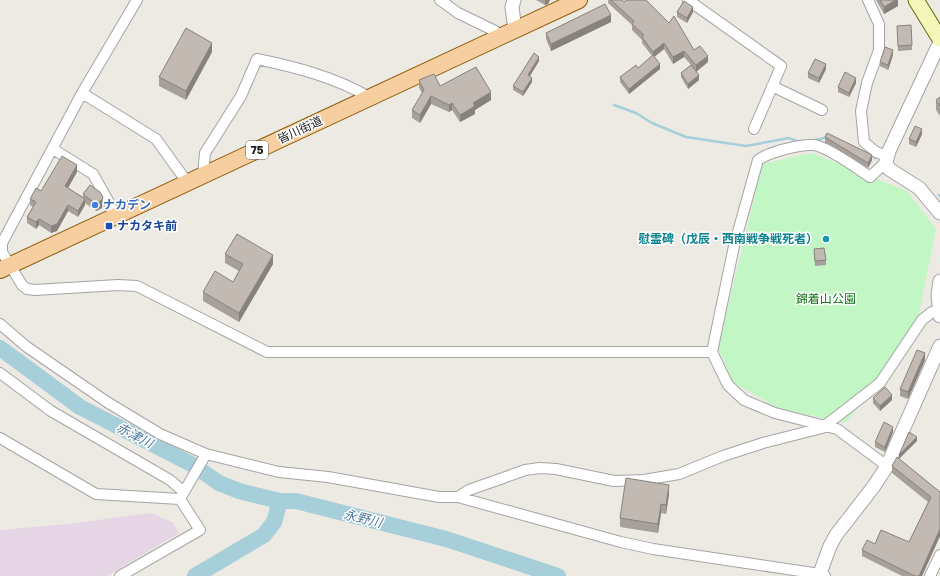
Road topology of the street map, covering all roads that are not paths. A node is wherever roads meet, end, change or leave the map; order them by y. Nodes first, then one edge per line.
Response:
1 (137, 0) edge
2 (440, 0) edge
3 (514, 0) edge
4 (579, 0) edge
5 (688, 0) edge
6 (868, 0) edge
7 (916, 0) edge
8 (926, 0) edge
9 (940, 22) edge
10 (515, 30) junction
11 (498, 38) junction
12 (940, 40) edge
13 (772, 86) junction
14 (82, 93) junction
15 (369, 98) junction
16 (822, 110) dead end
17 (754, 129) dead end
18 (53, 149) junction
19 (886, 159) junction
20 (203, 175) junction
21 (187, 182) junction
22 (940, 213) edge
23 (116, 215) junction
24 (5, 268) edge
25 (940, 281) edge
26 (939, 295) edge
27 (940, 314) edge
28 (0, 324) edge
29 (940, 346) edge
30 (712, 352) junction
31 (937, 365) edge
32 (0, 373) edge
33 (827, 425) junction
34 (0, 438) edge
35 (205, 456) junction
36 (887, 466) junction
37 (184, 492) junction
38 (458, 497) junction
39 (940, 554) edge
40 (821, 575) edge
41 (120, 576) edge
42 (930, 576) edge

1 - 14 street
2 - 11 street
3 - 10 street
4 - 10 main road, 皆川街道 / 75
5 - 13 street
6 - 19 street
7 - 12 main road
8 - 9 main road
10 - 11 main road, 皆川街道 / 75
11 - 15 main road, 皆川街道 / 75
12 - 19 street
13 - 16 street
13 - 17 street
14 - 18 street
14 - 21 street
15 - 20 main road, 皆川街道 / 75
15 - 20 street
18 - 23 street
18 - 24 street
19 - 22 street
19 - 30 street
20 - 21 main road, 皆川街道 / 75
21 - 23 main road, 皆川街道 / 75
23 - 24 main road, 皆川街道 / 75
24 - 30 street
25 - 26 street
26 - 27 street
27 - 33 street
28 - 35 street
29 - 31 street
30 - 33 street
31 - 36 street
32 - 37 street
33 - 36 street
33 - 38 street
34 - 37 street
35 - 37 street
35 - 38 street
36 - 40 street
37 - 41 street
38 - 40 street
39 - 42 street

